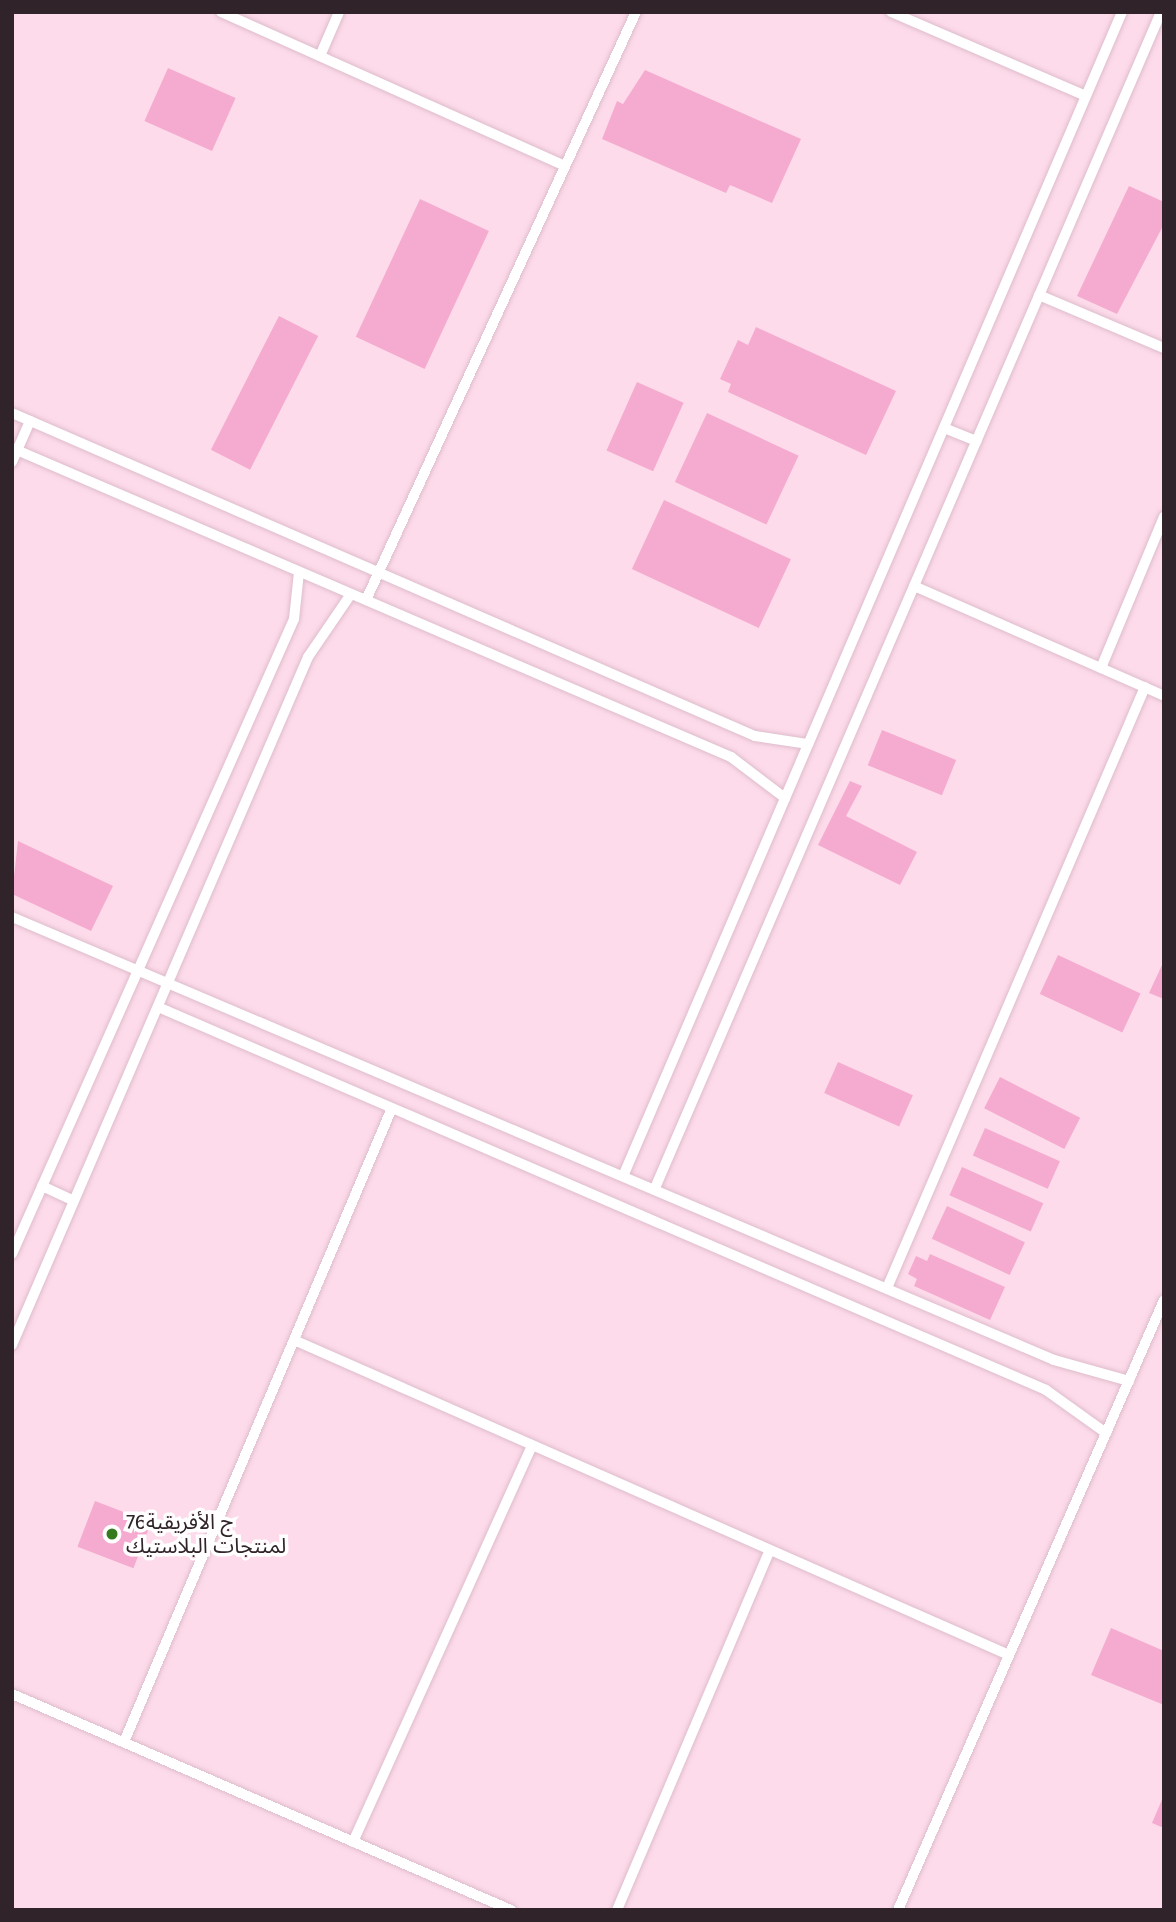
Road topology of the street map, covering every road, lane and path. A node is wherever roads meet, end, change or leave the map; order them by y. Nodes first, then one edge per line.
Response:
1 (221, 12) edge
2 (339, 12) edge
3 (636, 12) edge
4 (891, 12) edge
5 (1122, 12) edge
6 (1161, 12) edge
7 (320, 56) junction
8 (1086, 96) junction
9 (565, 166) junction
10 (1039, 295) junction
11 (1164, 348) edge
12 (12, 413) edge
13 (30, 421) junction
14 (944, 428) junction
15 (976, 441) junction
16 (15, 449) edge
17 (12, 462) edge
18 (1164, 517) edge
19 (299, 572) junction
20 (380, 572) junction
21 (914, 586) junction
22 (351, 594) junction
23 (366, 600) junction
24 (1101, 668) junction
25 (1144, 687) junction
26 (1164, 696) edge
27 (808, 744) junction
28 (785, 798) junction
29 (12, 917) edge
30 (138, 972) junction
31 (167, 985) junction
32 (158, 1007) junction
33 (392, 1108) junction
34 (624, 1174) junction
35 (42, 1186) junction
36 (654, 1188) junction
37 (74, 1201) junction
38 (12, 1254) edge
39 (887, 1288) junction
40 (1164, 1300) edge
41 (294, 1340) junction
42 (12, 1345) edge
43 (1129, 1381) junction
44 (1106, 1433) junction
45 (532, 1445) junction
46 (770, 1550) junction
47 (1009, 1655) junction
48 (12, 1694) edge
49 (124, 1742) junction
50 (353, 1842) junction
51 (511, 1910) edge
52 (617, 1910) edge
53 (898, 1910) edge

1 - 7 lane
2 - 7 lane
3 - 9 lane
4 - 8 lane
5 - 8 lane
6 - 10 lane
7 - 9 lane
8 - 14 lane
9 - 20 lane
10 - 11 lane
10 - 15 lane
12 - 13 lane
13 - 16 lane
13 - 20 lane
14 - 15 lane
14 - 27 lane
15 - 21 lane
16 - 17 lane
16 - 19 lane
18 - 24 lane
19 - 22 lane
19 - 30 lane
20 - 23 lane
20 - 27 lane
21 - 24 lane
21 - 36 lane
22 - 23 lane
22 - 31 lane
23 - 28 lane
24 - 25 lane
25 - 26 lane
25 - 39 lane
27 - 28 lane
28 - 34 lane
29 - 30 lane
30 - 31 lane
30 - 35 lane
31 - 32 lane
31 - 34 lane
32 - 33 lane
32 - 37 lane
33 - 41 lane
33 - 44 lane
34 - 36 lane
35 - 37 lane
35 - 38 lane
36 - 39 lane
37 - 42 lane
39 - 43 lane
40 - 43 lane
41 - 45 lane
41 - 49 lane
43 - 44 lane
44 - 47 lane
45 - 46 lane
45 - 50 lane
46 - 47 lane
46 - 52 lane
47 - 53 lane
48 - 49 lane
49 - 50 lane
50 - 51 lane

